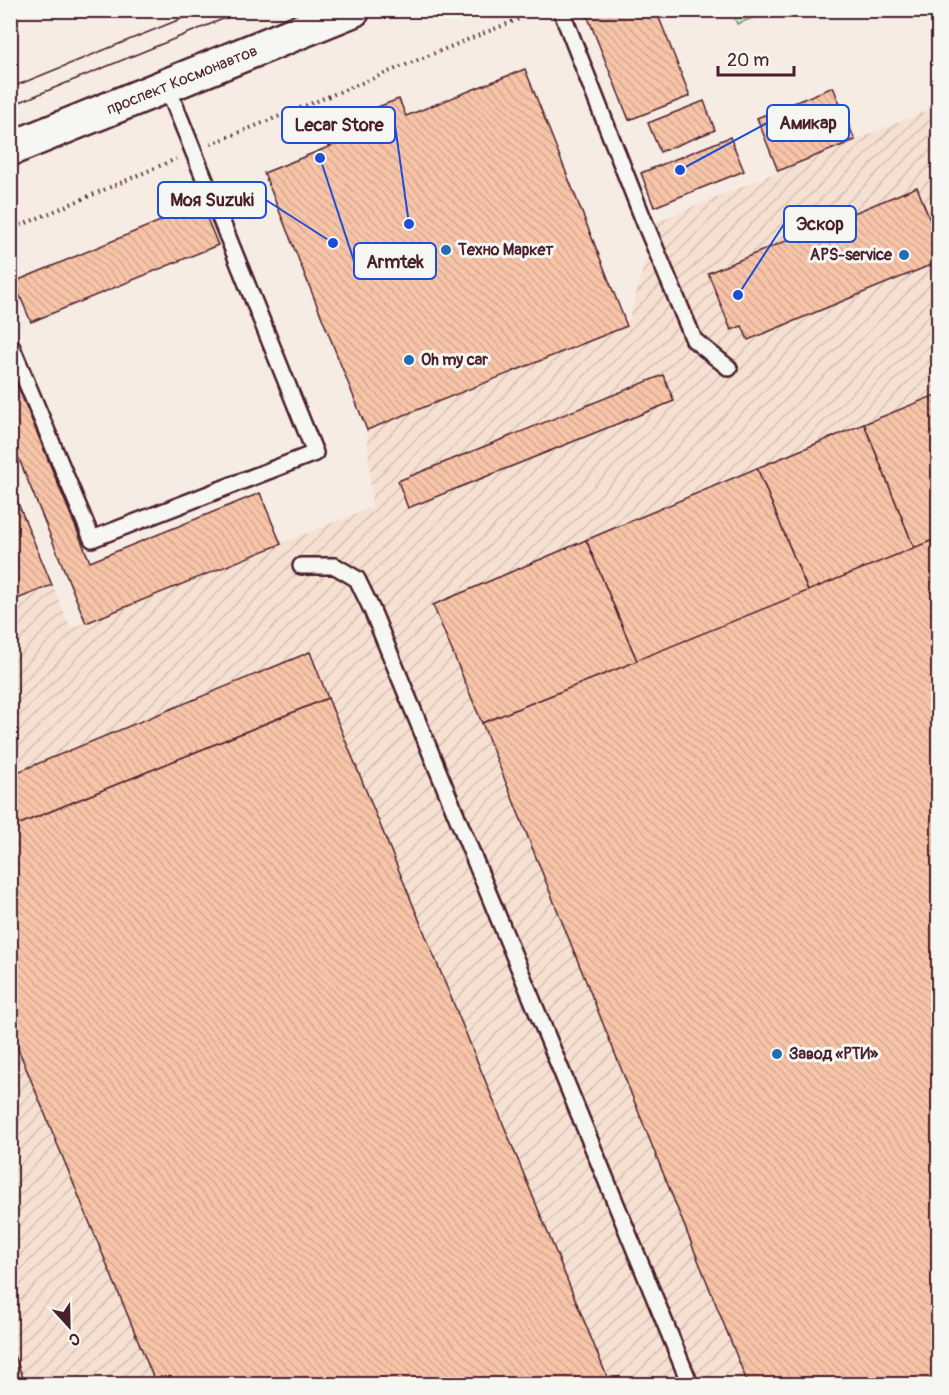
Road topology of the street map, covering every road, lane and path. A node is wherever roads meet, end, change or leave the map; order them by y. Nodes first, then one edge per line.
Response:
1 (353, 10) edge
2 (541, 10) edge
3 (561, 10) edge
4 (168, 86) junction
5 (10, 150) edge
6 (194, 151) junction
7 (10, 230) edge
8 (10, 343) edge
9 (729, 368) dead end
10 (301, 566) dead end
11 (690, 1384) edge

1 - 4 main road, проспект Космонавтов
2 - 6 path
3 - 9 lane
4 - 5 main road, проспект Космонавтов
4 - 6 lane
6 - 7 path
6 - 8 lane
10 - 11 lane

